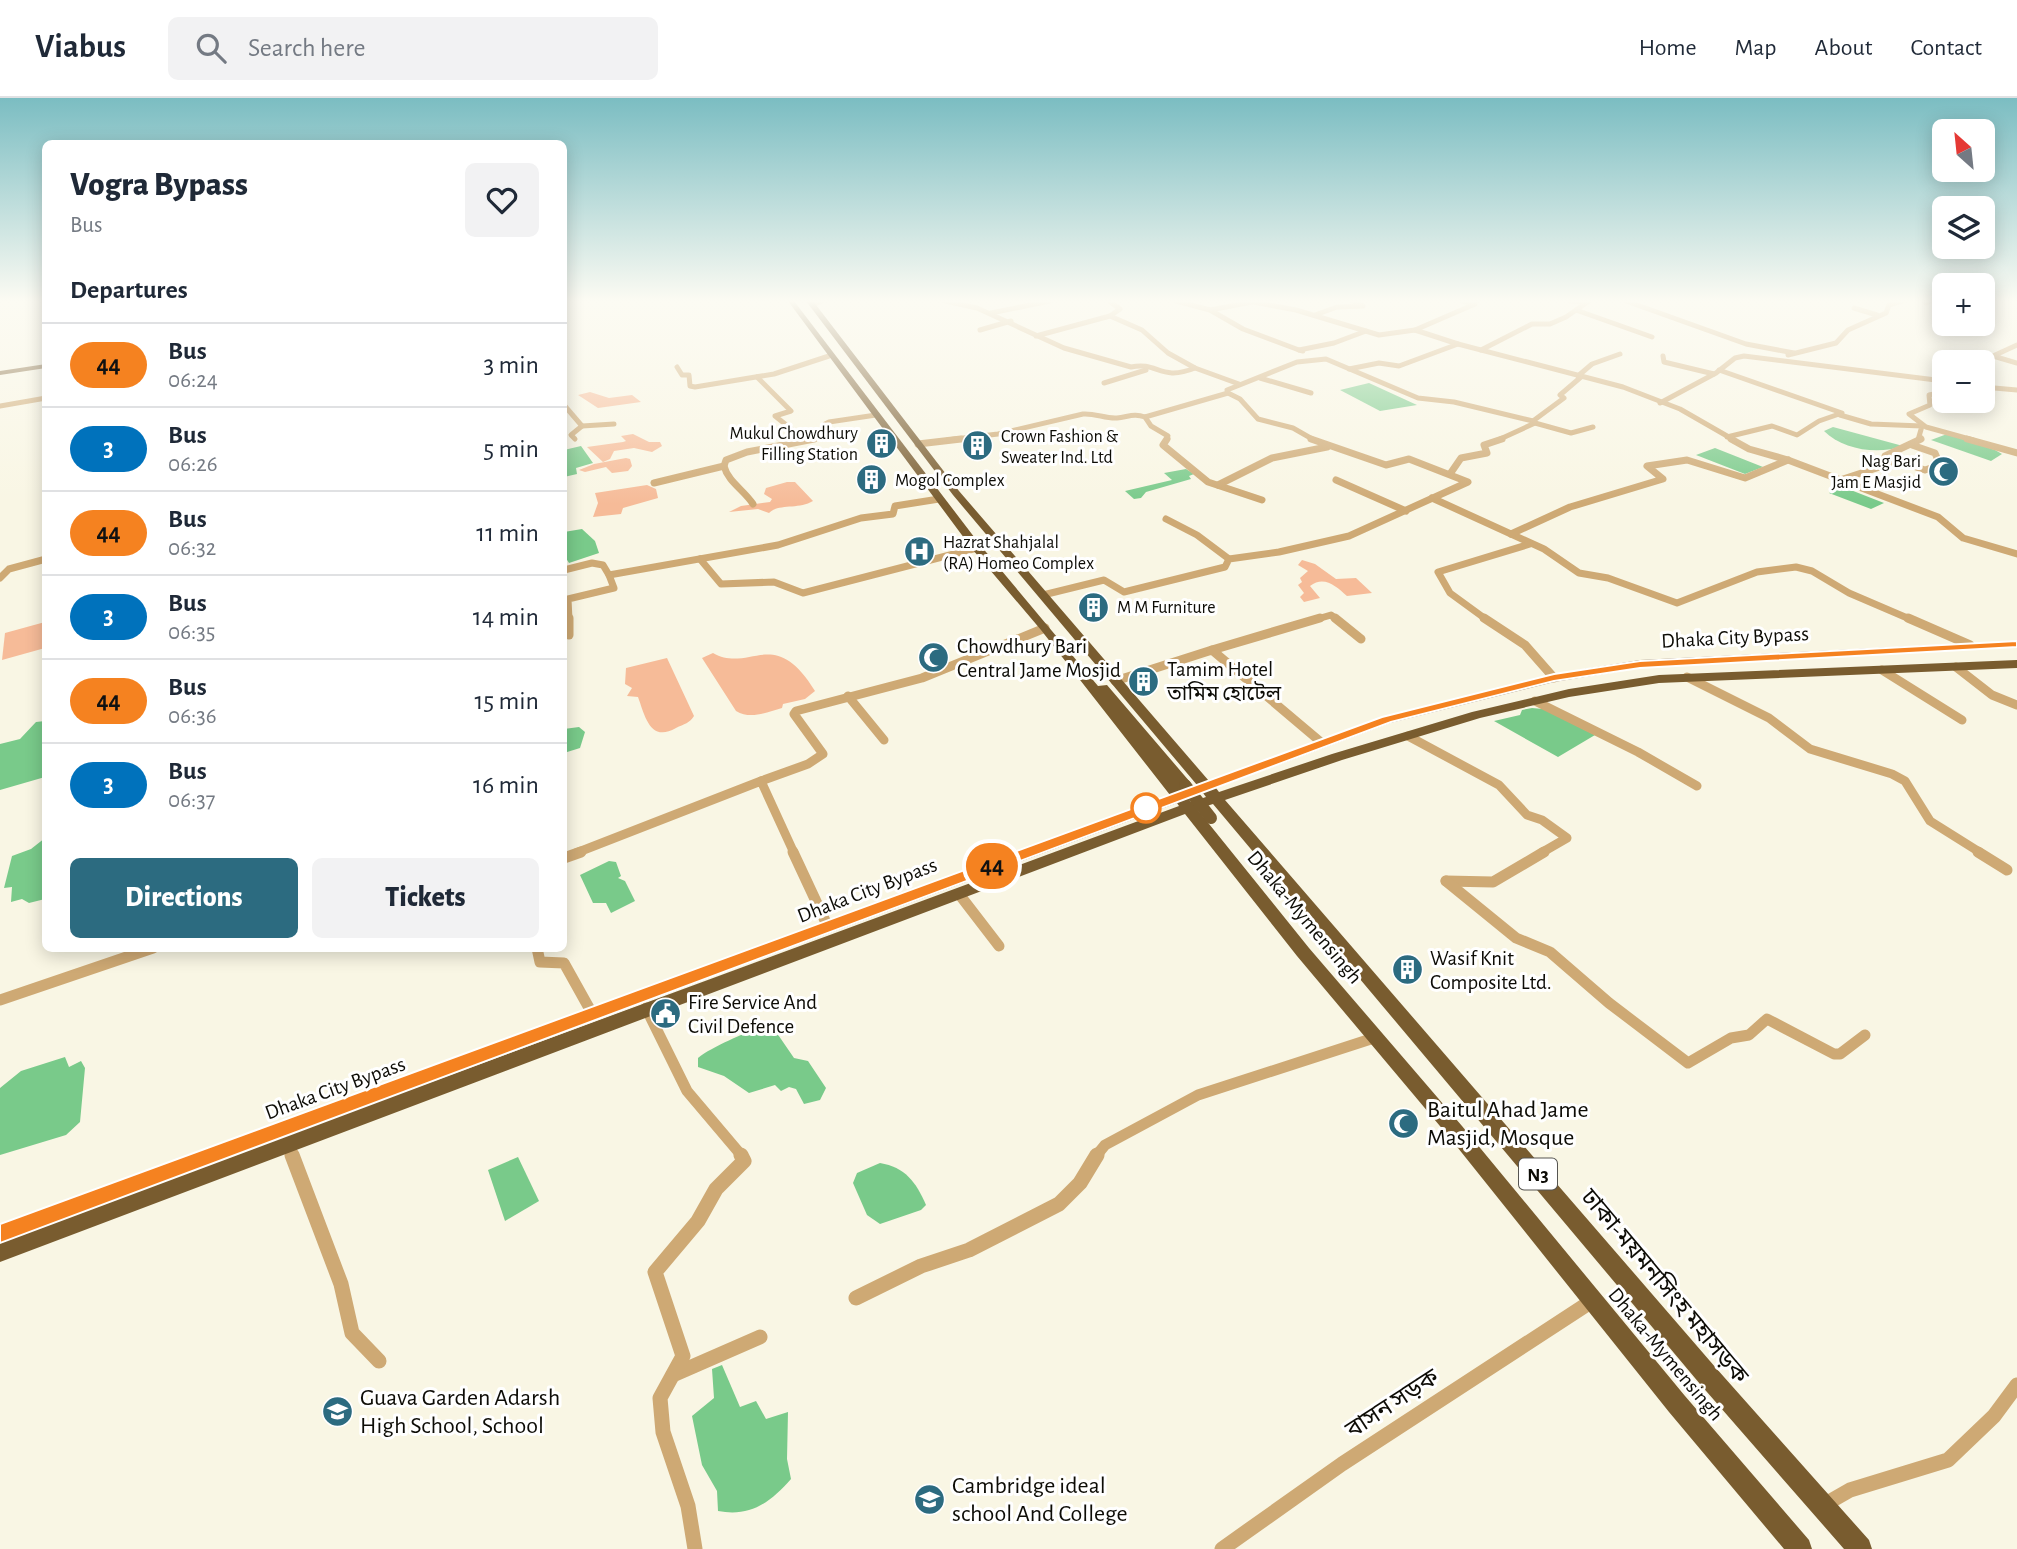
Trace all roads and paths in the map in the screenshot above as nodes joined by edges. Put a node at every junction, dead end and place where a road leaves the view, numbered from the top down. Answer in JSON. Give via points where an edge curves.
{"nodes":[{"id":1,"x":28,"y":369,"type":"edge"},
{"id":2,"x":678,"y":369,"type":"edge"},
{"id":3,"x":777,"y":369,"type":"edge"},
{"id":4,"x":842,"y":369,"type":"edge"},
{"id":5,"x":843,"y":369,"type":"edge"},
{"id":6,"x":861,"y":369,"type":"edge"},
{"id":7,"x":1150,"y":369,"type":"joint"},
{"id":8,"x":1193,"y":369,"type":"edge"},
{"id":9,"x":1197,"y":369,"type":"edge"},
{"id":10,"x":1281,"y":369,"type":"edge"},
{"id":11,"x":1349,"y":369,"type":"edge"},
{"id":12,"x":1551,"y":369,"type":"edge"},
{"id":13,"x":1587,"y":369,"type":"edge"},
{"id":14,"x":1699,"y":369,"type":"edge"},
{"id":15,"x":1720,"y":369,"type":"edge"},
{"id":16,"x":1851,"y":369,"type":"edge"},
{"id":17,"x":1716,"y":372,"type":"junction"},
{"id":18,"x":0,"y":373,"type":"edge"},
{"id":19,"x":1579,"y":376,"type":"junction"},
{"id":20,"x":757,"y":377,"type":"junction"},
{"id":21,"x":1260,"y":378,"type":"junction"},
{"id":22,"x":1932,"y":379,"type":"edge"},
{"id":23,"x":2017,"y":381,"type":"edge"},
{"id":24,"x":1104,"y":383,"type":"dead end"},
{"id":25,"x":1239,"y":384,"type":"junction"},
{"id":26,"x":1995,"y":388,"type":"edge"},
{"id":27,"x":2014,"y":390,"type":"edge"},
{"id":28,"x":1228,"y":393,"type":"junction"},
{"id":29,"x":1311,"y":393,"type":"dead end"},
{"id":30,"x":1932,"y":394,"type":"edge"},
{"id":31,"x":2017,"y":396,"type":"edge"},
{"id":32,"x":42,"y":399,"type":"edge"},
{"id":33,"x":1660,"y":402,"type":"junction"},
{"id":34,"x":0,"y":406,"type":"edge"},
{"id":35,"x":567,"y":408,"type":"edge"},
{"id":36,"x":876,"y":415,"type":"junction"},
{"id":37,"x":1840,"y":415,"type":"junction"},
{"id":38,"x":1145,"y":417,"type":"junction"},
{"id":39,"x":1534,"y":422,"type":"junction"},
{"id":40,"x":614,"y":424,"type":"dead end"},
{"id":41,"x":1922,"y":425,"type":"junction"},
{"id":42,"x":582,"y":426,"type":"junction"},
{"id":43,"x":1593,"y":427,"type":"dead end"},
{"id":44,"x":1727,"y":437,"type":"junction"},
{"id":45,"x":575,"y":439,"type":"dead end"},
{"id":46,"x":804,"y":439,"type":"junction"},
{"id":47,"x":918,"y":444,"type":"junction"},
{"id":48,"x":1912,"y":445,"type":"junction"},
{"id":49,"x":1327,"y":447,"type":"junction"},
{"id":50,"x":2017,"y":453,"type":"edge"},
{"id":51,"x":1788,"y":460,"type":"junction"},
{"id":52,"x":1898,"y":461,"type":"junction"},
{"id":53,"x":724,"y":466,"type":"junction"},
{"id":54,"x":1450,"y":474,"type":"junction"},
{"id":55,"x":1336,"y":480,"type":"dead end"},
{"id":56,"x":1840,"y":480,"type":"junction"},
{"id":57,"x":653,"y":483,"type":"dead end"},
{"id":58,"x":1218,"y":485,"type":"junction"},
{"id":59,"x":1432,"y":498,"type":"junction"},
{"id":60,"x":939,"y":499,"type":"junction"},
{"id":61,"x":1262,"y":500,"type":"dead end"},
{"id":62,"x":753,"y":504,"type":"dead end"},
{"id":63,"x":1406,"y":511,"type":"junction"},
{"id":64,"x":1166,"y":519,"type":"dead end"},
{"id":65,"x":1511,"y":534,"type":"junction"},
{"id":66,"x":1530,"y":544,"type":"junction"},
{"id":67,"x":976,"y":548,"type":"junction"},
{"id":68,"x":2017,"y":554,"type":"edge"},
{"id":69,"x":700,"y":559,"type":"junction"},
{"id":70,"x":1229,"y":559,"type":"junction"},
{"id":71,"x":42,"y":560,"type":"edge"},
{"id":72,"x":567,"y":569,"type":"edge"},
{"id":73,"x":609,"y":575,"type":"junction"},
{"id":74,"x":0,"y":578,"type":"edge"},
{"id":75,"x":1043,"y":595,"type":"junction"},
{"id":76,"x":1045,"y":628,"type":"junction"},
{"id":77,"x":569,"y":635,"type":"dead end"},
{"id":78,"x":1361,"y":639,"type":"dead end"},
{"id":79,"x":2017,"y":644,"type":"edge"},
{"id":80,"x":1970,"y":645,"type":"junction"},
{"id":81,"x":1212,"y":650,"type":"junction"},
{"id":82,"x":2017,"y":664,"type":"edge"},
{"id":83,"x":1956,"y":667,"type":"junction"},
{"id":84,"x":1882,"y":670,"type":"junction"},
{"id":85,"x":1687,"y":677,"type":"junction"},
{"id":86,"x":1554,"y":678,"type":"junction"},
{"id":87,"x":1115,"y":681,"type":"junction"},
{"id":88,"x":848,"y":696,"type":"junction"},
{"id":89,"x":1535,"y":701,"type":"junction"},
{"id":90,"x":2017,"y":705,"type":"edge"},
{"id":91,"x":1962,"y":720,"type":"dead end"},
{"id":92,"x":1408,"y":736,"type":"junction"},
{"id":93,"x":884,"y":740,"type":"dead end"},
{"id":94,"x":1322,"y":743,"type":"junction"},
{"id":95,"x":761,"y":781,"type":"junction"},
{"id":96,"x":1697,"y":786,"type":"dead end"},
{"id":97,"x":1211,"y":792,"type":"junction"},
{"id":98,"x":1183,"y":796,"type":"junction"},
{"id":99,"x":1211,"y":818,"type":"dead end"},
{"id":100,"x":567,"y":857,"type":"edge"},
{"id":101,"x":2007,"y":870,"type":"dead end"},
{"id":102,"x":959,"y":894,"type":"junction"},
{"id":103,"x":828,"y":927,"type":"junction"},
{"id":104,"x":999,"y":946,"type":"dead end"},
{"id":105,"x":141,"y":952,"type":"edge"},
{"id":106,"x":538,"y":952,"type":"edge"},
{"id":107,"x":0,"y":1000,"type":"edge"},
{"id":108,"x":646,"y":1009,"type":"junction"},
{"id":109,"x":593,"y":1014,"type":"junction"},
{"id":110,"x":1865,"y":1035,"type":"dead end"},
{"id":111,"x":1377,"y":1037,"type":"junction"},
{"id":112,"x":288,"y":1143,"type":"junction"},
{"id":113,"x":0,"y":1234,"type":"edge"},
{"id":114,"x":0,"y":1252,"type":"edge"},
{"id":115,"x":856,"y":1298,"type":"dead end"},
{"id":116,"x":1592,"y":1301,"type":"junction"},
{"id":117,"x":760,"y":1337,"type":"dead end"},
{"id":118,"x":379,"y":1361,"type":"dead end"},
{"id":119,"x":673,"y":1375,"type":"junction"},
{"id":120,"x":2017,"y":1385,"type":"edge"},
{"id":121,"x":1821,"y":1506,"type":"junction"},
{"id":122,"x":695,"y":1549,"type":"edge"},
{"id":123,"x":1222,"y":1549,"type":"edge"},
{"id":124,"x":1800,"y":1549,"type":"edge"},
{"id":125,"x":1860,"y":1549,"type":"edge"}],
"edges":[{"from":1,"to":18,"type":"highway"},
{"from":2,"to":20,"type":"street","via":[[689,375],[692,387]]},
{"from":3,"to":20,"type":"street"},
{"from":4,"to":36,"type":"highway","name":"Dhaka-Mymensingh","number":"N3"},
{"from":5,"to":98,"type":"highway"},
{"from":6,"to":47,"type":"highway","number":"N3"},
{"from":7,"to":8,"type":"street","via":[[1175,376]]},
{"from":7,"to":24,"type":"street"},
{"from":9,"to":25,"type":"street"},
{"from":10,"to":21,"type":"street"},
{"from":11,"to":39,"type":"street","via":[[1418,398]]},
{"from":12,"to":19,"type":"street"},
{"from":13,"to":19,"type":"street"},
{"from":14,"to":17,"type":"street"},
{"from":15,"to":17,"type":"street"},
{"from":16,"to":22,"type":"street"},
{"from":17,"to":33,"type":"street"},
{"from":17,"to":37,"type":"street"},
{"from":19,"to":33,"type":"street"},
{"from":19,"to":39,"type":"street","via":[[1560,395],[1564,398]]},
{"from":20,"to":46,"type":"street","via":[[792,411],[775,416]]},
{"from":21,"to":25,"type":"street"},
{"from":21,"to":29,"type":"street"},
{"from":23,"to":27,"type":"street"},
{"from":25,"to":28,"type":"street"},
{"from":26,"to":27,"type":"street"},
{"from":27,"to":31,"type":"street"},
{"from":28,"to":38,"type":"street"},
{"from":28,"to":49,"type":"street","via":[[1240,398],[1258,419],[1293,428]]},
{"from":30,"to":41,"type":"street","via":[[1928,395],[1930,405],[1910,413]]},
{"from":32,"to":34,"type":"street"},
{"from":33,"to":44,"type":"street"},
{"from":35,"to":42,"type":"street"},
{"from":36,"to":46,"type":"street","via":[[829,422],[825,424],[832,435]]},
{"from":36,"to":60,"type":"highway","name":"Dhaka-Mymensingh","number":"N3"},
{"from":37,"to":41,"type":"street","via":[[1871,424]]},
{"from":37,"to":44,"type":"street","via":[[1797,435],[1772,426]]},
{"from":38,"to":47,"type":"street","via":[[1083,414],[998,434]]},
{"from":38,"to":58,"type":"street","via":[[1168,436],[1165,447],[1199,476]]},
{"from":39,"to":43,"type":"street","via":[[1571,433]]},
{"from":39,"to":54,"type":"street","via":[[1499,442],[1484,445],[1487,453],[1461,458]]},
{"from":40,"to":42,"type":"street"},
{"from":41,"to":48,"type":"street","via":[[1922,439]]},
{"from":41,"to":50,"type":"street"},
{"from":42,"to":45,"type":"street","via":[[571,434]]},
{"from":44,"to":51,"type":"street"},
{"from":46,"to":53,"type":"street","via":[[747,452],[726,460]]},
{"from":47,"to":75,"type":"highway","number":"N3"},
{"from":48,"to":52,"type":"street","via":[[1885,456]]},
{"from":48,"to":52,"type":"street","via":[[1935,453],[1940,465],[1925,470]]},
{"from":49,"to":54,"type":"street","via":[[1386,465],[1409,459]]},
{"from":49,"to":58,"type":"street","via":[[1272,458]]},
{"from":51,"to":56,"type":"street"},
{"from":51,"to":65,"type":"street","via":[[1745,478],[1687,460],[1647,466],[1663,479],[1570,507]]},
{"from":52,"to":56,"type":"street"},
{"from":53,"to":57,"type":"street"},
{"from":53,"to":62,"type":"street","via":[[727,477]]},
{"from":54,"to":59,"type":"street","via":[[1468,483]]},
{"from":55,"to":63,"type":"street"},
{"from":56,"to":68,"type":"street","via":[[1938,517],[1963,537]]},
{"from":58,"to":61,"type":"street"},
{"from":59,"to":63,"type":"street"},
{"from":59,"to":65,"type":"street"},
{"from":60,"to":67,"type":"highway","name":"Dhaka-Mymensingh","number":"N3"},
{"from":60,"to":69,"type":"street","via":[[895,506],[893,514],[861,518],[778,545]]},
{"from":63,"to":70,"type":"street","via":[[1349,536]]},
{"from":64,"to":70,"type":"street"},
{"from":65,"to":66,"type":"street"},
{"from":66,"to":80,"type":"street","via":[[1579,573],[1608,578],[1677,603],[1757,572],[1811,570],[1849,593]]},
{"from":66,"to":86,"type":"street","via":[[1475,557],[1437,572],[1437,576],[1448,591],[1527,646]]},
{"from":67,"to":69,"type":"street","via":[[803,593],[774,582],[721,584]]},
{"from":67,"to":76,"type":"highway","name":"Dhaka-Mymensingh","number":"N3"},
{"from":69,"to":73,"type":"street"},
{"from":70,"to":75,"type":"street","via":[[1225,567],[1124,592],[1104,580]]},
{"from":71,"to":74,"type":"street","via":[[9,569]]},
{"from":72,"to":73,"type":"street","via":[[604,565]]},
{"from":73,"to":77,"type":"street","via":[[614,588],[568,599]]},
{"from":75,"to":87,"type":"highway","number":"N3"},
{"from":76,"to":88,"type":"street","via":[[922,678]]},
{"from":76,"to":98,"type":"highway","name":"Dhaka-Mymensingh","number":"N3"},
{"from":78,"to":81,"type":"street","via":[[1331,615]]},
{"from":79,"to":80,"type":"highway","name":"Dhaka City Bypass"},
{"from":80,"to":86,"type":"highway","name":"Dhaka City Bypass","via":[[1700,659]]},
{"from":81,"to":87,"type":"street"},
{"from":81,"to":94,"type":"street"},
{"from":82,"to":83,"type":"highway","name":"Dhaka City Bypass"},
{"from":83,"to":84,"type":"highway","name":"Dhaka City Bypass"},
{"from":83,"to":90,"type":"street","via":[[1992,695]]},
{"from":84,"to":85,"type":"highway","name":"Dhaka City Bypass"},
{"from":84,"to":91,"type":"street"},
{"from":85,"to":89,"type":"highway","name":"Dhaka City Bypass"},
{"from":85,"to":101,"type":"street","via":[[1769,718],[1810,749],[1905,781],[1930,821]]},
{"from":86,"to":94,"type":"highway","name":"Dhaka City Bypass","via":[[1398,716]]},
{"from":87,"to":97,"type":"highway","number":"N3"},
{"from":88,"to":93,"type":"street"},
{"from":88,"to":95,"type":"street","via":[[796,710],[794,714],[823,754]]},
{"from":89,"to":92,"type":"highway","name":"Dhaka City Bypass"},
{"from":89,"to":96,"type":"street"},
{"from":92,"to":97,"type":"highway","name":"Dhaka City Bypass"},
{"from":92,"to":110,"type":"street","via":[[1499,785],[1527,815],[1567,838],[1493,882],[1446,881],[1516,938],[1550,952],[1688,1063],[1731,1038],[1749,1035],[1767,1019],[1834,1054]]},
{"from":94,"to":97,"type":"highway","name":"Dhaka City Bypass"},
{"from":95,"to":100,"type":"street"},
{"from":95,"to":103,"type":"street"},
{"from":97,"to":98,"type":"highway"},
{"from":97,"to":121,"type":"highway","name":"ঢাকা-ময়মনসিংহ মহাসড়ক","number":"N3"},
{"from":98,"to":99,"type":"highway","bridge":true},
{"from":98,"to":102,"type":"highway"},
{"from":98,"to":103,"type":"highway","name":"Dhaka City Bypass"},
{"from":98,"to":111,"type":"highway","name":"Dhaka-Mymensingh","number":"N3","via":[[1303,952]]},
{"from":102,"to":104,"type":"street"},
{"from":102,"to":108,"type":"highway"},
{"from":103,"to":109,"type":"highway","name":"Dhaka City Bypass"},
{"from":105,"to":107,"type":"street"},
{"from":106,"to":109,"type":"street","via":[[541,962],[564,963]]},
{"from":108,"to":112,"type":"highway"},
{"from":108,"to":119,"type":"street","via":[[678,1075],[705,1116],[738,1146],[744,1161],[716,1188],[698,1221],[655,1272],[682,1356]]},
{"from":109,"to":113,"type":"highway","name":"Dhaka City Bypass"},
{"from":111,"to":115,"type":"street","via":[[1198,1095],[1105,1145],[1080,1183],[1059,1204],[970,1250],[921,1266]]},
{"from":111,"to":116,"type":"highway","name":"Dhaka-Mymensingh","number":"N3"},
{"from":112,"to":114,"type":"highway"},
{"from":112,"to":118,"type":"street","via":[[337,1270],[352,1333]]},
{"from":116,"to":123,"type":"street","name":"বাসন সড়ক","via":[[1342,1464]]},
{"from":116,"to":124,"type":"highway","name":"Dhaka-Mymensingh","number":"N3"},
{"from":117,"to":119,"type":"street"},
{"from":119,"to":122,"type":"street","via":[[660,1398],[663,1432],[688,1506]]},
{"from":120,"to":121,"type":"street","via":[[1994,1416],[1948,1460],[1850,1490]]},
{"from":121,"to":125,"type":"highway","name":"ঢাকা-ময়মনসিংহ মহাসড়ক","number":"N3"}]}
